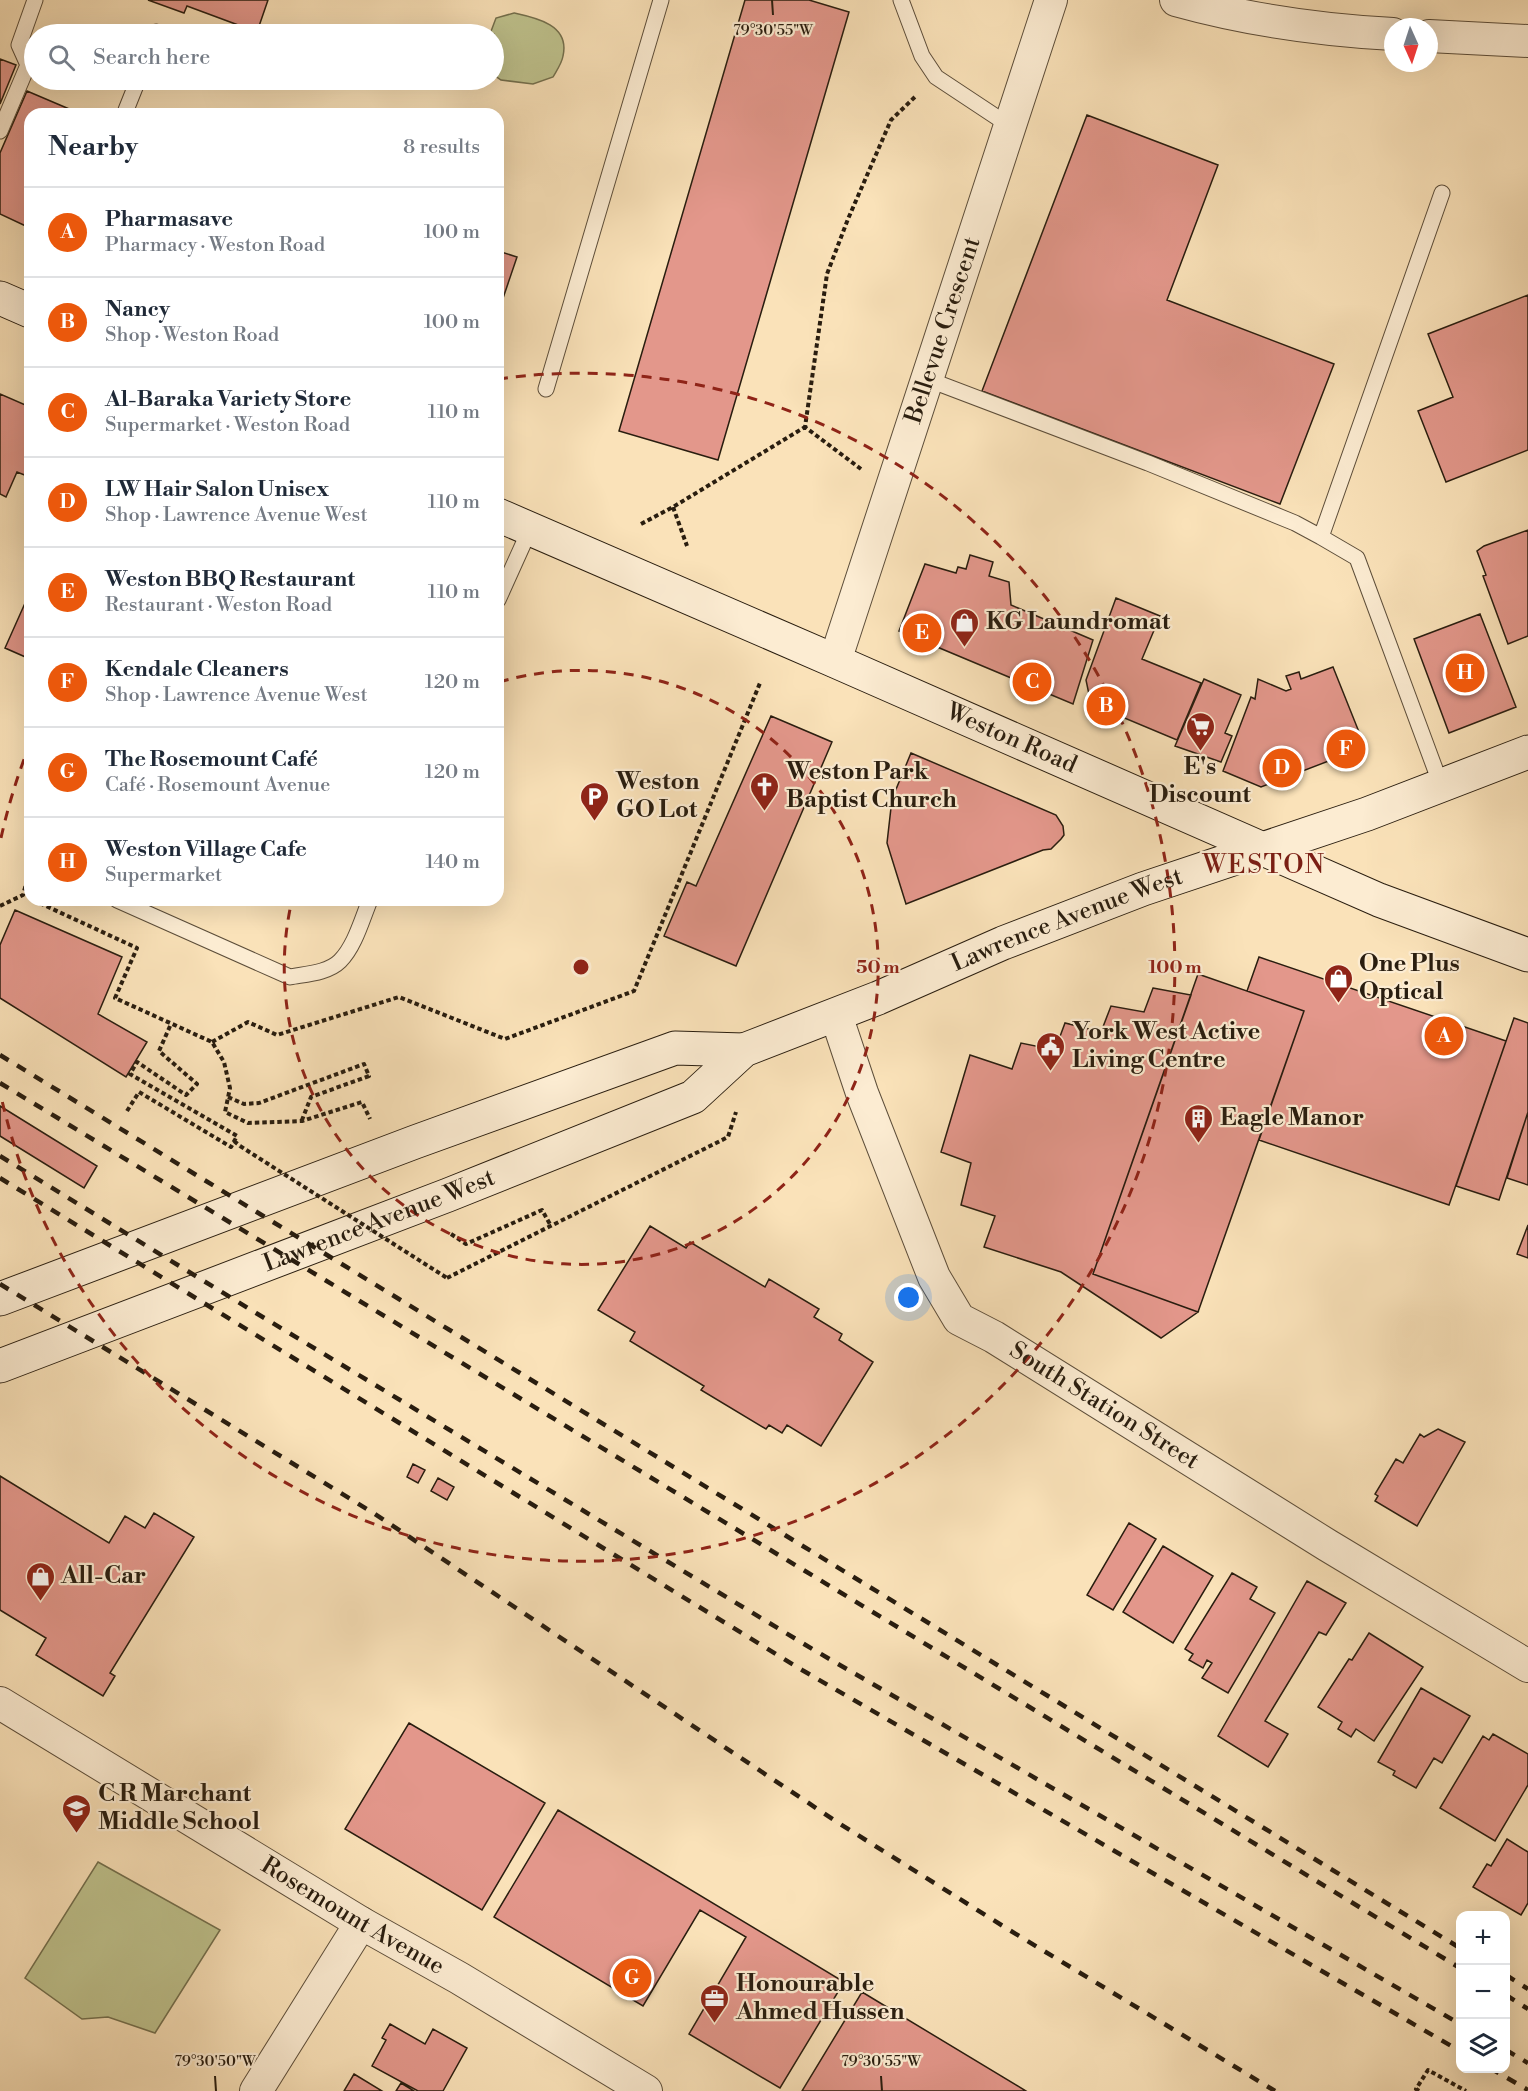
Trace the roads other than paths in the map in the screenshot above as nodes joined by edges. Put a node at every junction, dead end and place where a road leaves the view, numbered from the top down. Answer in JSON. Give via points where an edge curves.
{"nodes":[{"id":1,"x":35,"y":0,"type":"edge"},
{"id":2,"x":661,"y":0,"type":"edge"},
{"id":3,"x":901,"y":0,"type":"edge"},
{"id":4,"x":1051,"y":0,"type":"edge"},
{"id":5,"x":1176,"y":0,"type":"edge"},
{"id":6,"x":26,"y":24,"type":"edge"},
{"id":7,"x":24,"y":31,"type":"edge"},
{"id":8,"x":1384,"y":34,"type":"edge"},
{"id":9,"x":1438,"y":36,"type":"edge"},
{"id":10,"x":1528,"y":41,"type":"edge"},
{"id":11,"x":24,"y":56,"type":"edge"},
{"id":12,"x":24,"y":74,"type":"edge"},
{"id":13,"x":135,"y":90,"type":"edge"},
{"id":14,"x":130,"y":108,"type":"edge"},
{"id":15,"x":1010,"y":126,"type":"junction"},
{"id":16,"x":0,"y":130,"type":"edge"},
{"id":17,"x":1442,"y":193,"type":"dead end"},
{"id":18,"x":0,"y":298,"type":"edge"},
{"id":19,"x":24,"y":308,"type":"edge"},
{"id":20,"x":927,"y":379,"type":"junction"},
{"id":21,"x":546,"y":388,"type":"dead end"},
{"id":22,"x":504,"y":518,"type":"edge"},
{"id":23,"x":530,"y":529,"type":"junction"},
{"id":24,"x":1321,"y":537,"type":"junction"},
{"id":25,"x":504,"y":587,"type":"edge"},
{"id":26,"x":835,"y":661,"type":"junction"},
{"id":27,"x":1528,"y":752,"type":"edge"},
{"id":28,"x":1441,"y":785,"type":"junction"},
{"id":29,"x":1263,"y":849,"type":"junction"},
{"id":30,"x":130,"y":906,"type":"edge"},
{"id":31,"x":367,"y":906,"type":"edge"},
{"id":32,"x":1528,"y":955,"type":"edge"},
{"id":33,"x":836,"y":1015,"type":"junction"},
{"id":34,"x":744,"y":1050,"type":"junction"},
{"id":35,"x":0,"y":1299,"type":"edge"},
{"id":36,"x":0,"y":1366,"type":"edge"},
{"id":37,"x":1528,"y":1666,"type":"edge"},
{"id":38,"x":0,"y":1703,"type":"edge"},
{"id":39,"x":362,"y":1923,"type":"junction"},
{"id":40,"x":256,"y":2091,"type":"edge"},
{"id":41,"x":646,"y":2091,"type":"edge"}],
"edges":[{"from":1,"to":6,"type":"lane"},
{"from":2,"to":21,"type":"lane"},
{"from":3,"to":15,"type":"lane","via":[[922,56],[936,77]]},
{"from":4,"to":15,"type":"street","name":"Bellevue Crescent"},
{"from":5,"to":8,"type":"street","via":[[1268,22]]},
{"from":7,"to":11,"type":"lane","via":[[19,45]]},
{"from":9,"to":10,"type":"street"},
{"from":12,"to":16,"type":"lane"},
{"from":13,"to":14,"type":"lane"},
{"from":15,"to":20,"type":"street","name":"Bellevue Crescent"},
{"from":17,"to":24,"type":"lane"},
{"from":18,"to":19,"type":"main road"},
{"from":20,"to":24,"type":"lane","via":[[1148,463]]},
{"from":20,"to":26,"type":"street","name":"Bellevue Crescent"},
{"from":22,"to":23,"type":"main road","name":"Weston Road"},
{"from":23,"to":25,"type":"lane"},
{"from":23,"to":26,"type":"main road","name":"Weston Road"},
{"from":24,"to":28,"type":"lane","via":[[1357,558]]},
{"from":26,"to":29,"type":"main road","name":"Weston Road"},
{"from":27,"to":28,"type":"main road","name":"Lawrence Avenue West"},
{"from":28,"to":29,"type":"main road","name":"Lawrence Avenue West"},
{"from":29,"to":32,"type":"main road","name":"Weston Road","via":[[1389,904]]},
{"from":29,"to":33,"type":"main road","name":"Lawrence Avenue West","via":[[1143,889],[1013,939]]},
{"from":30,"to":31,"type":"lane","via":[[290,977],[320,972],[340,961]]},
{"from":33,"to":34,"type":"main road","name":"Lawrence Avenue West"},
{"from":33,"to":37,"type":"street","name":"South Station Street","via":[[934,1277],[959,1319]]},
{"from":34,"to":35,"type":"main road","name":"Lawrence Avenue West","via":[[675,1048]]},
{"from":34,"to":36,"type":"main road","name":"Lawrence Avenue West","via":[[693,1097]]},
{"from":38,"to":39,"type":"street","name":"Rosemount Avenue"},
{"from":39,"to":40,"type":"street"},
{"from":39,"to":41,"type":"street","name":"Rosemount Avenue"}]}
